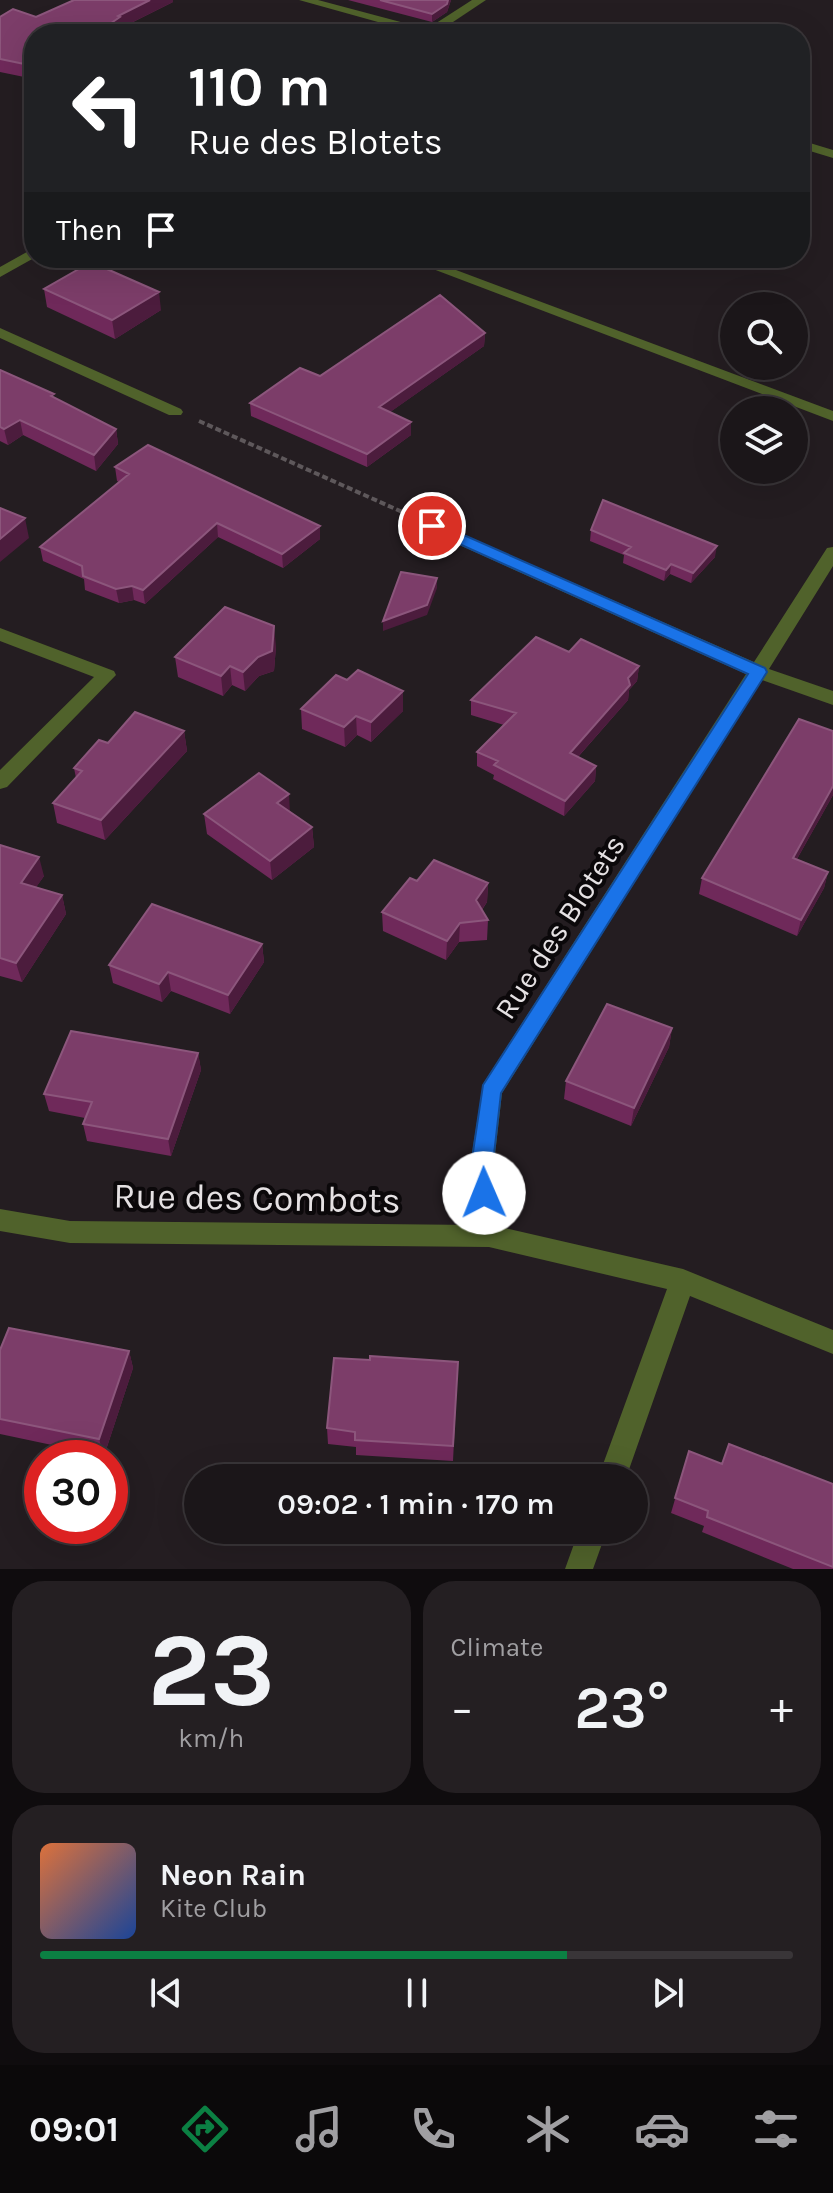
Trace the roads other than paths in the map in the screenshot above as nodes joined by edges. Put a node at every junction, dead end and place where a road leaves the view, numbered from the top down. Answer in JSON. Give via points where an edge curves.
{"nodes":[{"id":1,"x":305,"y":0,"type":"edge"},
{"id":2,"x":480,"y":0,"type":"edge"},
{"id":3,"x":393,"y":24,"type":"edge"},
{"id":4,"x":445,"y":24,"type":"edge"},
{"id":5,"x":810,"y":147,"type":"edge"},
{"id":6,"x":833,"y":154,"type":"edge"},
{"id":7,"x":24,"y":258,"type":"edge"},
{"id":8,"x":438,"y":268,"type":"edge"},
{"id":9,"x":0,"y":273,"type":"edge"},
{"id":10,"x":0,"y":332,"type":"edge"},
{"id":11,"x":175,"y":412,"type":"road end"},
{"id":12,"x":833,"y":416,"type":"edge"},
{"id":13,"x":432,"y":526,"type":"road end"},
{"id":14,"x":833,"y":552,"type":"edge"},
{"id":15,"x":0,"y":634,"type":"edge"},
{"id":16,"x":759,"y":672,"type":"junction"},
{"id":17,"x":833,"y":698,"type":"edge"},
{"id":18,"x":0,"y":782,"type":"edge"},
{"id":19,"x":0,"y":1220,"type":"edge"},
{"id":20,"x":489,"y":1236,"type":"junction"},
{"id":21,"x":683,"y":1281,"type":"junction"},
{"id":22,"x":833,"y":1342,"type":"edge"},
{"id":23,"x":617,"y":1464,"type":"edge"},
{"id":24,"x":588,"y":1544,"type":"edge"},
{"id":25,"x":579,"y":1569,"type":"edge"}],
"edges":[{"from":1,"to":3,"type":"street"},
{"from":2,"to":4,"type":"street"},
{"from":5,"to":6,"type":"street"},
{"from":7,"to":9,"type":"street"},
{"from":8,"to":12,"type":"street"},
{"from":10,"to":11,"type":"street"},
{"from":13,"to":16,"type":"street"},
{"from":14,"to":16,"type":"street","name":"Rue des Blotets"},
{"from":15,"to":18,"type":"street","via":[[107,675]]},
{"from":16,"to":17,"type":"street"},
{"from":16,"to":20,"type":"street","name":"Rue des Blotets","via":[[491,1091],[481,1172]]},
{"from":19,"to":20,"type":"street","name":"Rue des Combots","via":[[70,1232]]},
{"from":20,"to":21,"type":"street","name":"Rue des Combots"},
{"from":21,"to":22,"type":"street","name":"Rue des Combots"},
{"from":21,"to":23,"type":"street"},
{"from":24,"to":25,"type":"street"}]}
